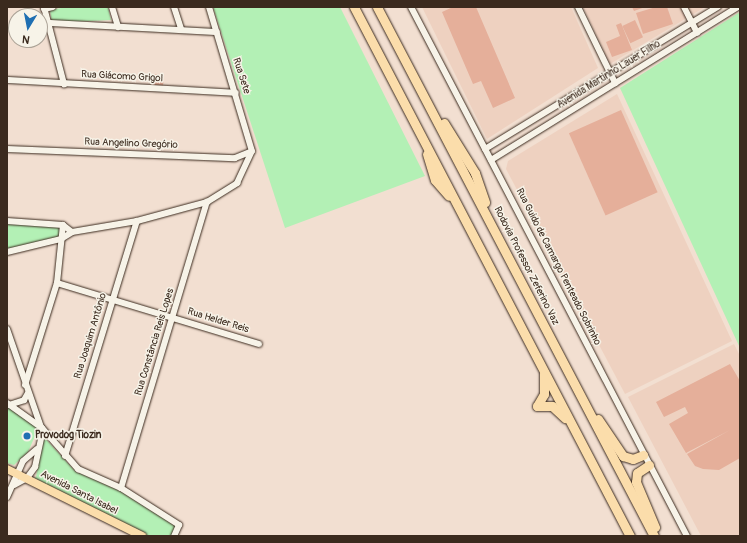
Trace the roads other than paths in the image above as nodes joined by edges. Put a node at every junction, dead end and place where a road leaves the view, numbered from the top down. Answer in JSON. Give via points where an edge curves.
{"nodes":[{"id":1,"x":112,"y":7,"type":"edge"},
{"id":2,"x":174,"y":7,"type":"edge"},
{"id":3,"x":209,"y":7,"type":"edge"},
{"id":4,"x":354,"y":7,"type":"edge"},
{"id":5,"x":377,"y":7,"type":"edge"},
{"id":6,"x":411,"y":7,"type":"edge"},
{"id":7,"x":578,"y":7,"type":"edge"},
{"id":8,"x":684,"y":7,"type":"edge"},
{"id":9,"x":718,"y":7,"type":"edge"},
{"id":10,"x":738,"y":7,"type":"edge"},
{"id":11,"x":48,"y":20,"type":"edge"},
{"id":12,"x":49,"y":23,"type":"junction"},
{"id":13,"x":691,"y":23,"type":"junction"},
{"id":14,"x":118,"y":27,"type":"junction"},
{"id":15,"x":181,"y":29,"type":"junction"},
{"id":16,"x":217,"y":32,"type":"junction"},
{"id":17,"x":697,"y":33,"type":"junction"},
{"id":18,"x":608,"y":72,"type":"junction"},
{"id":19,"x":7,"y":80,"type":"edge"},
{"id":20,"x":615,"y":83,"type":"junction"},
{"id":21,"x":64,"y":84,"type":"junction"},
{"id":22,"x":236,"y":93,"type":"junction"},
{"id":23,"x":7,"y":149,"type":"edge"},
{"id":24,"x":485,"y":149,"type":"junction"},
{"id":25,"x":252,"y":151,"type":"junction"},
{"id":26,"x":491,"y":160,"type":"junction"},
{"id":27,"x":207,"y":202,"type":"junction"},
{"id":28,"x":7,"y":220,"type":"edge"},
{"id":29,"x":137,"y":221,"type":"junction"},
{"id":30,"x":63,"y":225,"type":"junction"},
{"id":31,"x":72,"y":232,"type":"junction"},
{"id":32,"x":61,"y":239,"type":"junction"},
{"id":33,"x":7,"y":252,"type":"edge"},
{"id":34,"x":57,"y":283,"type":"junction"},
{"id":35,"x":113,"y":300,"type":"junction"},
{"id":36,"x":174,"y":317,"type":"junction"},
{"id":37,"x":7,"y":329,"type":"edge"},
{"id":38,"x":259,"y":344,"type":"dead end"},
{"id":39,"x":543,"y":368,"type":"junction"},
{"id":40,"x":25,"y":385,"type":"junction"},
{"id":41,"x":577,"y":388,"type":"junction"},
{"id":42,"x":28,"y":392,"type":"junction"},
{"id":43,"x":8,"y":404,"type":"edge"},
{"id":44,"x":573,"y":427,"type":"junction"},
{"id":45,"x":42,"y":429,"type":"junction"},
{"id":46,"x":37,"y":449,"type":"junction"},
{"id":47,"x":643,"y":454,"type":"junction"},
{"id":48,"x":64,"y":456,"type":"junction"},
{"id":49,"x":649,"y":465,"type":"junction"},
{"id":50,"x":7,"y":469,"type":"edge"},
{"id":51,"x":18,"y":473,"type":"junction"},
{"id":52,"x":27,"y":478,"type":"junction"},
{"id":53,"x":14,"y":485,"type":"junction"},
{"id":54,"x":121,"y":488,"type":"junction"},
{"id":55,"x":7,"y":497,"type":"edge"},
{"id":56,"x":142,"y":536,"type":"edge"},
{"id":57,"x":174,"y":536,"type":"edge"},
{"id":58,"x":630,"y":536,"type":"edge"},
{"id":59,"x":654,"y":536,"type":"edge"},
{"id":60,"x":659,"y":536,"type":"edge"},
{"id":61,"x":687,"y":536,"type":"edge"}],
"edges":[{"from":1,"to":14,"type":"street"},
{"from":2,"to":15,"type":"street"},
{"from":3,"to":16,"type":"street","name":"Rua Sete"},
{"from":4,"to":39,"type":"highway"},
{"from":5,"to":41,"type":"highway","name":"Rodovia Professor Zeferino Vaz"},
{"from":6,"to":24,"type":"street","name":"Rua Guido de Camargo Penteado Sobrinho"},
{"from":7,"to":18,"type":"street"},
{"from":8,"to":13,"type":"street"},
{"from":9,"to":13,"type":"street","name":"Avenida Martinho Lauer Filho"},
{"from":10,"to":17,"type":"street","name":"Avenida Martinho Lauer Filho"},
{"from":11,"to":12,"type":"street"},
{"from":12,"to":14,"type":"street"},
{"from":12,"to":21,"type":"street"},
{"from":13,"to":17,"type":"street"},
{"from":13,"to":18,"type":"street","name":"Avenida Martinho Lauer Filho"},
{"from":14,"to":15,"type":"street"},
{"from":15,"to":16,"type":"street"},
{"from":16,"to":22,"type":"street","name":"Rua Sete"},
{"from":17,"to":20,"type":"street","name":"Avenida Martinho Lauer Filho"},
{"from":18,"to":20,"type":"street"},
{"from":18,"to":24,"type":"street","name":"Avenida Martinho Lauer Filho"},
{"from":19,"to":21,"type":"street","name":"Rua Giácomo Grigol"},
{"from":20,"to":26,"type":"street","name":"Avenida Martinho Lauer Filho"},
{"from":21,"to":22,"type":"street","name":"Rua Giácomo Grigol"},
{"from":22,"to":25,"type":"street","name":"Rua Sete"},
{"from":23,"to":25,"type":"street","name":"Rua Angelino Gregório","via":[[235,158]]},
{"from":24,"to":26,"type":"street","name":"Rua Guido de Camargo Penteado Sobrinho"},
{"from":25,"to":27,"type":"street","via":[[237,183]]},
{"from":26,"to":47,"type":"street","name":"Rua Guido de Camargo Penteado Sobrinho"},
{"from":27,"to":29,"type":"street"},
{"from":27,"to":36,"type":"street","name":"Rua Constância Reis Lopes"},
{"from":28,"to":30,"type":"street"},
{"from":29,"to":31,"type":"street"},
{"from":29,"to":35,"type":"street","name":"Rua Joaquim Antônio"},
{"from":30,"to":31,"type":"street"},
{"from":30,"to":32,"type":"street"},
{"from":31,"to":32,"type":"street"},
{"from":32,"to":33,"type":"street"},
{"from":32,"to":34,"type":"street"},
{"from":34,"to":35,"type":"street","name":"Rua Helder Reis"},
{"from":34,"to":40,"type":"street"},
{"from":35,"to":36,"type":"street","name":"Rua Helder Reis"},
{"from":35,"to":48,"type":"street","name":"Rua Joaquim Antônio"},
{"from":36,"to":38,"type":"street","name":"Rua Helder Reis"},
{"from":36,"to":54,"type":"street","name":"Rua Constância Reis Lopes"},
{"from":37,"to":40,"type":"street"},
{"from":39,"to":44,"type":"highway"},
{"from":39,"to":44,"type":"highway","via":[[544,394],[537,406],[552,406]]},
{"from":40,"to":42,"type":"street"},
{"from":41,"to":47,"type":"highway","via":[[623,456],[634,459]]},
{"from":41,"to":59,"type":"highway","name":"Rodovia Professor Zeferino Vaz"},
{"from":42,"to":43,"type":"street","via":[[24,400]]},
{"from":42,"to":45,"type":"street"},
{"from":43,"to":45,"type":"street"},
{"from":44,"to":58,"type":"highway"},
{"from":45,"to":46,"type":"street"},
{"from":45,"to":48,"type":"street"},
{"from":46,"to":51,"type":"street","via":[[24,461]]},
{"from":46,"to":52,"type":"street","via":[[35,467]]},
{"from":47,"to":49,"type":"street","name":"Rua Guido de Camargo Penteado Sobrinho"},
{"from":48,"to":54,"type":"street","via":[[78,469]]},
{"from":49,"to":60,"type":"highway","via":[[637,473],[636,482]]},
{"from":49,"to":61,"type":"street","name":"Rua Guido de Camargo Penteado Sobrinho"},
{"from":50,"to":51,"type":"main road","name":"Avenida Santa Isabel"},
{"from":51,"to":52,"type":"main road","name":"Avenida Santa Isabel"},
{"from":51,"to":53,"type":"street"},
{"from":52,"to":53,"type":"street"},
{"from":52,"to":56,"type":"main road","name":"Avenida Santa Isabel"},
{"from":53,"to":55,"type":"street"},
{"from":54,"to":57,"type":"street","via":[[179,524]]}]}
